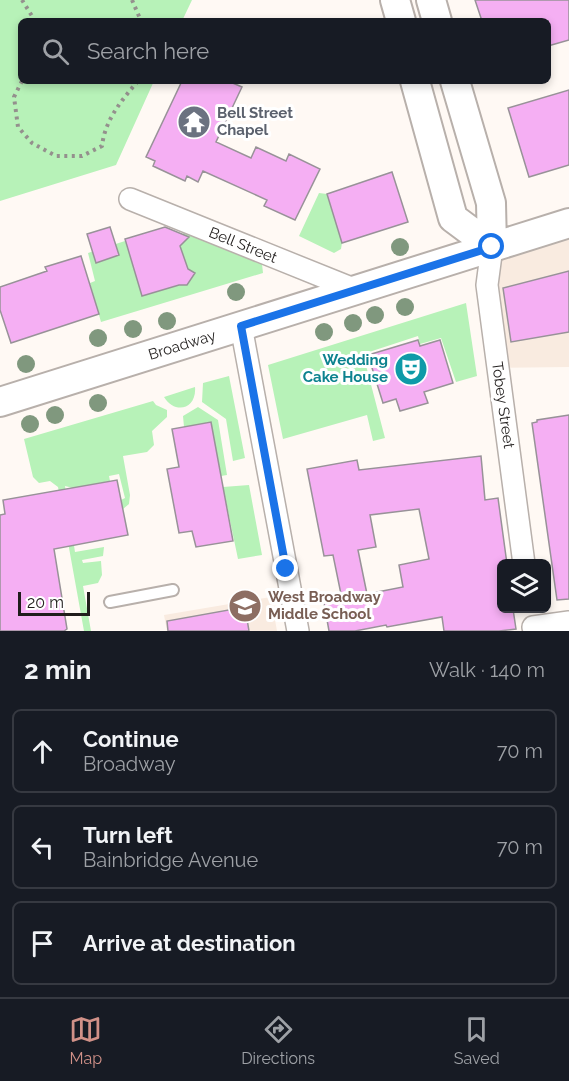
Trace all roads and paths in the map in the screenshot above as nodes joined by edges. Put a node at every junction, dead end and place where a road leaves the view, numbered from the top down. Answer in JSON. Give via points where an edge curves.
{"nodes":[{"id":1,"x":22,"y":0,"type":"edge"},
{"id":2,"x":132,"y":0,"type":"edge"},
{"id":3,"x":395,"y":0,"type":"edge"},
{"id":4,"x":431,"y":0,"type":"edge"},
{"id":5,"x":32,"y":18,"type":"edge"},
{"id":6,"x":140,"y":18,"type":"edge"},
{"id":7,"x":400,"y":18,"type":"edge"},
{"id":8,"x":436,"y":18,"type":"edge"},
{"id":9,"x":20,"y":84,"type":"edge"},
{"id":10,"x":136,"y":84,"type":"edge"},
{"id":11,"x":416,"y":84,"type":"edge"},
{"id":12,"x":456,"y":84,"type":"edge"},
{"id":13,"x":130,"y":200,"type":"dead end"},
{"id":14,"x":569,"y":223,"type":"edge"},
{"id":15,"x":492,"y":247,"type":"junction"},
{"id":16,"x":356,"y":290,"type":"junction"},
{"id":17,"x":241,"y":326,"type":"junction"},
{"id":18,"x":0,"y":402,"type":"edge"},
{"id":19,"x":523,"y":559,"type":"edge"},
{"id":20,"x":172,"y":590,"type":"dead end"},
{"id":21,"x":110,"y":602,"type":"dead end"},
{"id":22,"x":532,"y":622,"type":"edge"},
{"id":23,"x":569,"y":622,"type":"edge"},
{"id":24,"x":298,"y":631,"type":"edge"}],
"edges":[{"from":1,"to":5,"type":"path"},
{"from":2,"to":6,"type":"path"},
{"from":3,"to":7,"type":"main road"},
{"from":4,"to":8,"type":"main road"},
{"from":9,"to":10,"type":"path","via":[[14,97],[18,127],[32,143],[56,156],[82,156],[102,146],[104,129]]},
{"from":11,"to":15,"type":"main road","via":[[453,218]]},
{"from":12,"to":15,"type":"main road","name":"Tobey Street","via":[[491,203]]},
{"from":13,"to":16,"type":"street","name":"Bell Street"},
{"from":14,"to":15,"type":"main road","name":"Broadway"},
{"from":15,"to":16,"type":"main road","name":"Broadway"},
{"from":15,"to":19,"type":"street","name":"Tobey Street","via":[[487,285]]},
{"from":16,"to":17,"type":"main road","name":"Broadway"},
{"from":17,"to":18,"type":"main road","name":"Broadway"},
{"from":17,"to":24,"type":"street"},
{"from":20,"to":21,"type":"lane"},
{"from":22,"to":23,"type":"street"}]}
